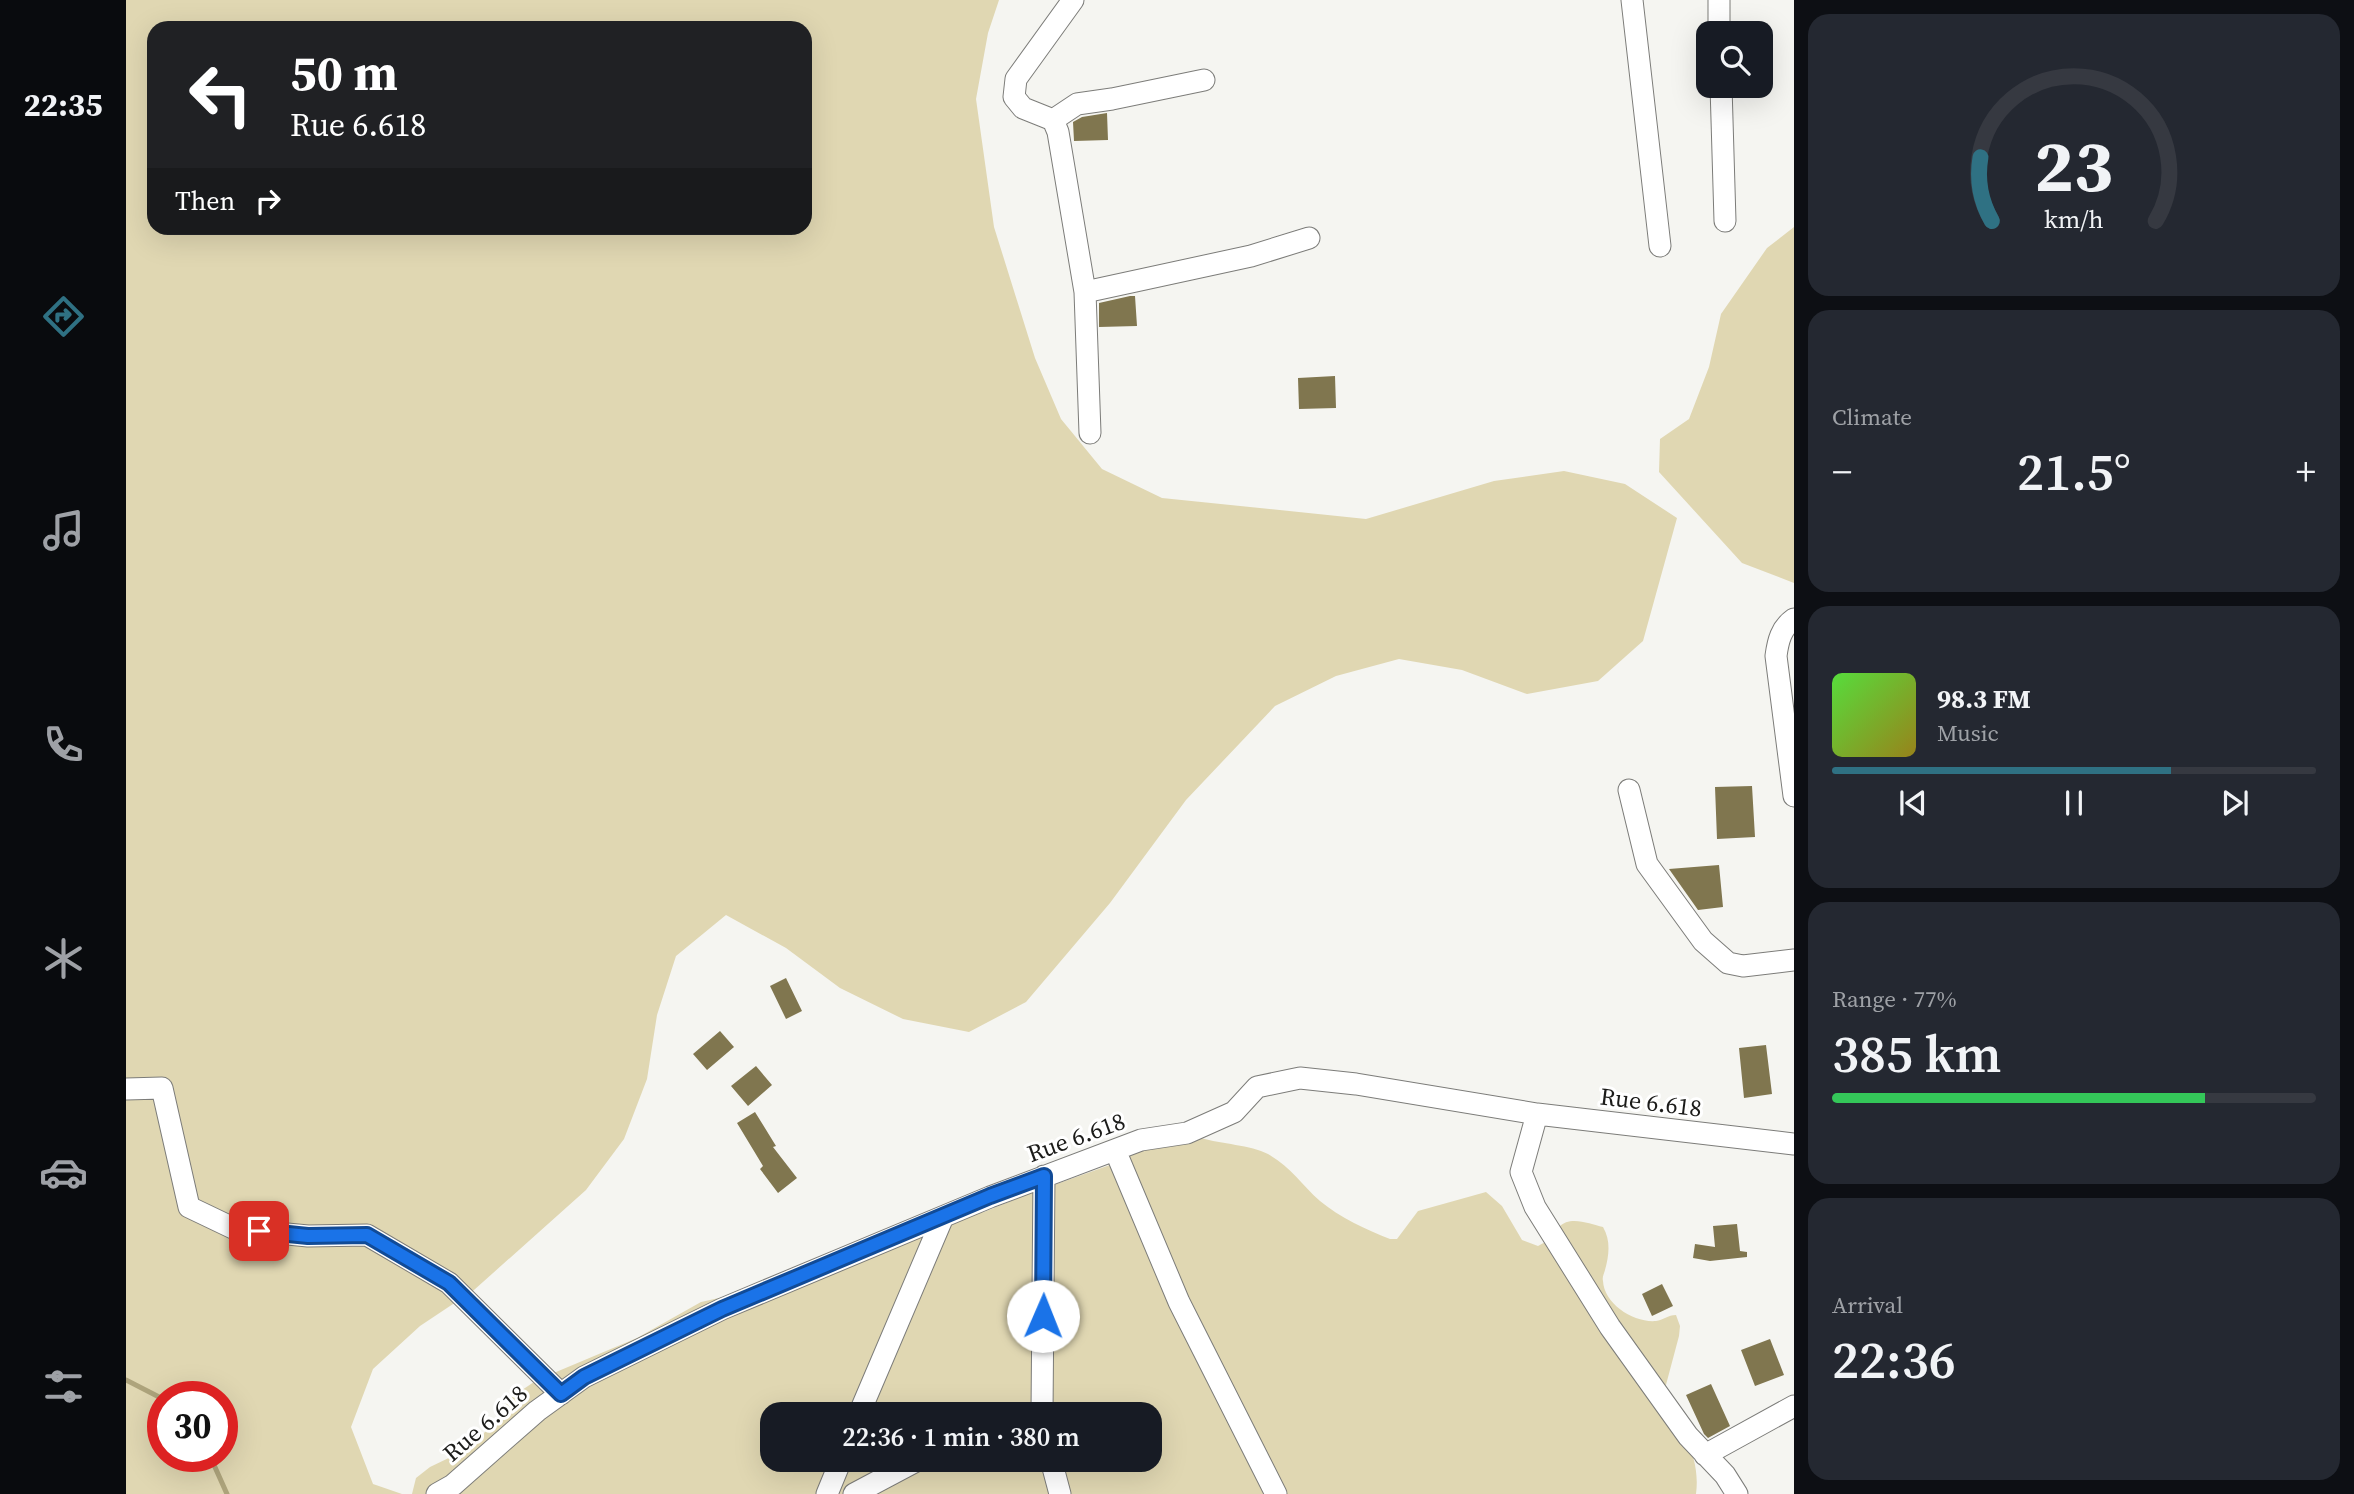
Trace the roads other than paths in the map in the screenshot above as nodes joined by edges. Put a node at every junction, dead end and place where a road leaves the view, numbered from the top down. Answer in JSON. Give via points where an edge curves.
{"nodes":[{"id":1,"x":1073,"y":0,"type":"edge"},
{"id":2,"x":1632,"y":0,"type":"edge"},
{"id":3,"x":1719,"y":0,"type":"edge"},
{"id":4,"x":1719,"y":21,"type":"edge"},
{"id":5,"x":1204,"y":80,"type":"dead end"},
{"id":6,"x":1721,"y":98,"type":"edge"},
{"id":7,"x":1053,"y":120,"type":"junction"},
{"id":8,"x":1725,"y":221,"type":"dead end"},
{"id":9,"x":1309,"y":238,"type":"dead end"},
{"id":10,"x":1660,"y":246,"type":"dead end"},
{"id":11,"x":1085,"y":292,"type":"junction"},
{"id":12,"x":1090,"y":433,"type":"dead end"},
{"id":13,"x":1794,"y":619,"type":"edge"},
{"id":14,"x":1792,"y":768,"type":"edge"},
{"id":15,"x":1629,"y":790,"type":"dead end"},
{"id":16,"x":1794,"y":796,"type":"edge"},
{"id":17,"x":1794,"y":960,"type":"edge"},
{"id":18,"x":126,"y":1088,"type":"edge"},
{"id":19,"x":1536,"y":1114,"type":"junction"},
{"id":20,"x":1794,"y":1143,"type":"edge"},
{"id":21,"x":1115,"y":1150,"type":"junction"},
{"id":22,"x":1044,"y":1176,"type":"junction"},
{"id":23,"x":943,"y":1217,"type":"junction"},
{"id":24,"x":561,"y":1394,"type":"junction"},
{"id":25,"x":864,"y":1402,"type":"edge"},
{"id":26,"x":1042,"y":1402,"type":"edge"},
{"id":27,"x":1794,"y":1406,"type":"edge"},
{"id":28,"x":1705,"y":1455,"type":"junction"},
{"id":29,"x":836,"y":1472,"type":"edge"},
{"id":30,"x":895,"y":1472,"type":"edge"},
{"id":31,"x":1052,"y":1472,"type":"edge"},
{"id":32,"x":1054,"y":1491,"type":"edge"},
{"id":33,"x":437,"y":1494,"type":"edge"},
{"id":34,"x":827,"y":1494,"type":"edge"},
{"id":35,"x":853,"y":1494,"type":"edge"},
{"id":36,"x":1276,"y":1494,"type":"edge"},
{"id":37,"x":1737,"y":1494,"type":"edge"}],
"edges":[{"from":1,"to":7,"type":"street","via":[[1016,79],[1014,97],[1023,108]]},
{"from":2,"to":10,"type":"street"},
{"from":3,"to":4,"type":"street"},
{"from":5,"to":7,"type":"street","via":[[1077,104]]},
{"from":6,"to":8,"type":"street"},
{"from":7,"to":11,"type":"street"},
{"from":9,"to":11,"type":"street","via":[[1251,256]]},
{"from":11,"to":12,"type":"street"},
{"from":13,"to":14,"type":"street","via":[[1779,637],[1776,656]]},
{"from":14,"to":16,"type":"street"},
{"from":15,"to":17,"type":"street","via":[[1647,864],[1703,941],[1728,964]]},
{"from":18,"to":24,"type":"street","via":[[162,1088],[189,1207],[235,1229],[308,1236],[367,1235],[449,1283]]},
{"from":19,"to":20,"type":"street","name":"Rue 6.618"},
{"from":19,"to":21,"type":"street","name":"Rue 6.618","via":[[1300,1078],[1257,1087],[1234,1112],[1187,1133],[1141,1140]]},
{"from":19,"to":28,"type":"street","via":[[1521,1172],[1535,1207],[1610,1327]]},
{"from":21,"to":22,"type":"street","name":"Rue 6.618"},
{"from":21,"to":36,"type":"street","via":[[1179,1302]]},
{"from":22,"to":23,"type":"street","name":"Rue 6.618"},
{"from":22,"to":26,"type":"street"},
{"from":23,"to":24,"type":"street","name":"Rue 6.618","via":[[722,1309],[584,1377]]},
{"from":23,"to":25,"type":"street"},
{"from":24,"to":33,"type":"street","name":"Rue 6.618"},
{"from":27,"to":28,"type":"street"},
{"from":28,"to":37,"type":"street"},
{"from":29,"to":34,"type":"street"},
{"from":30,"to":35,"type":"street"},
{"from":31,"to":32,"type":"street"}]}
